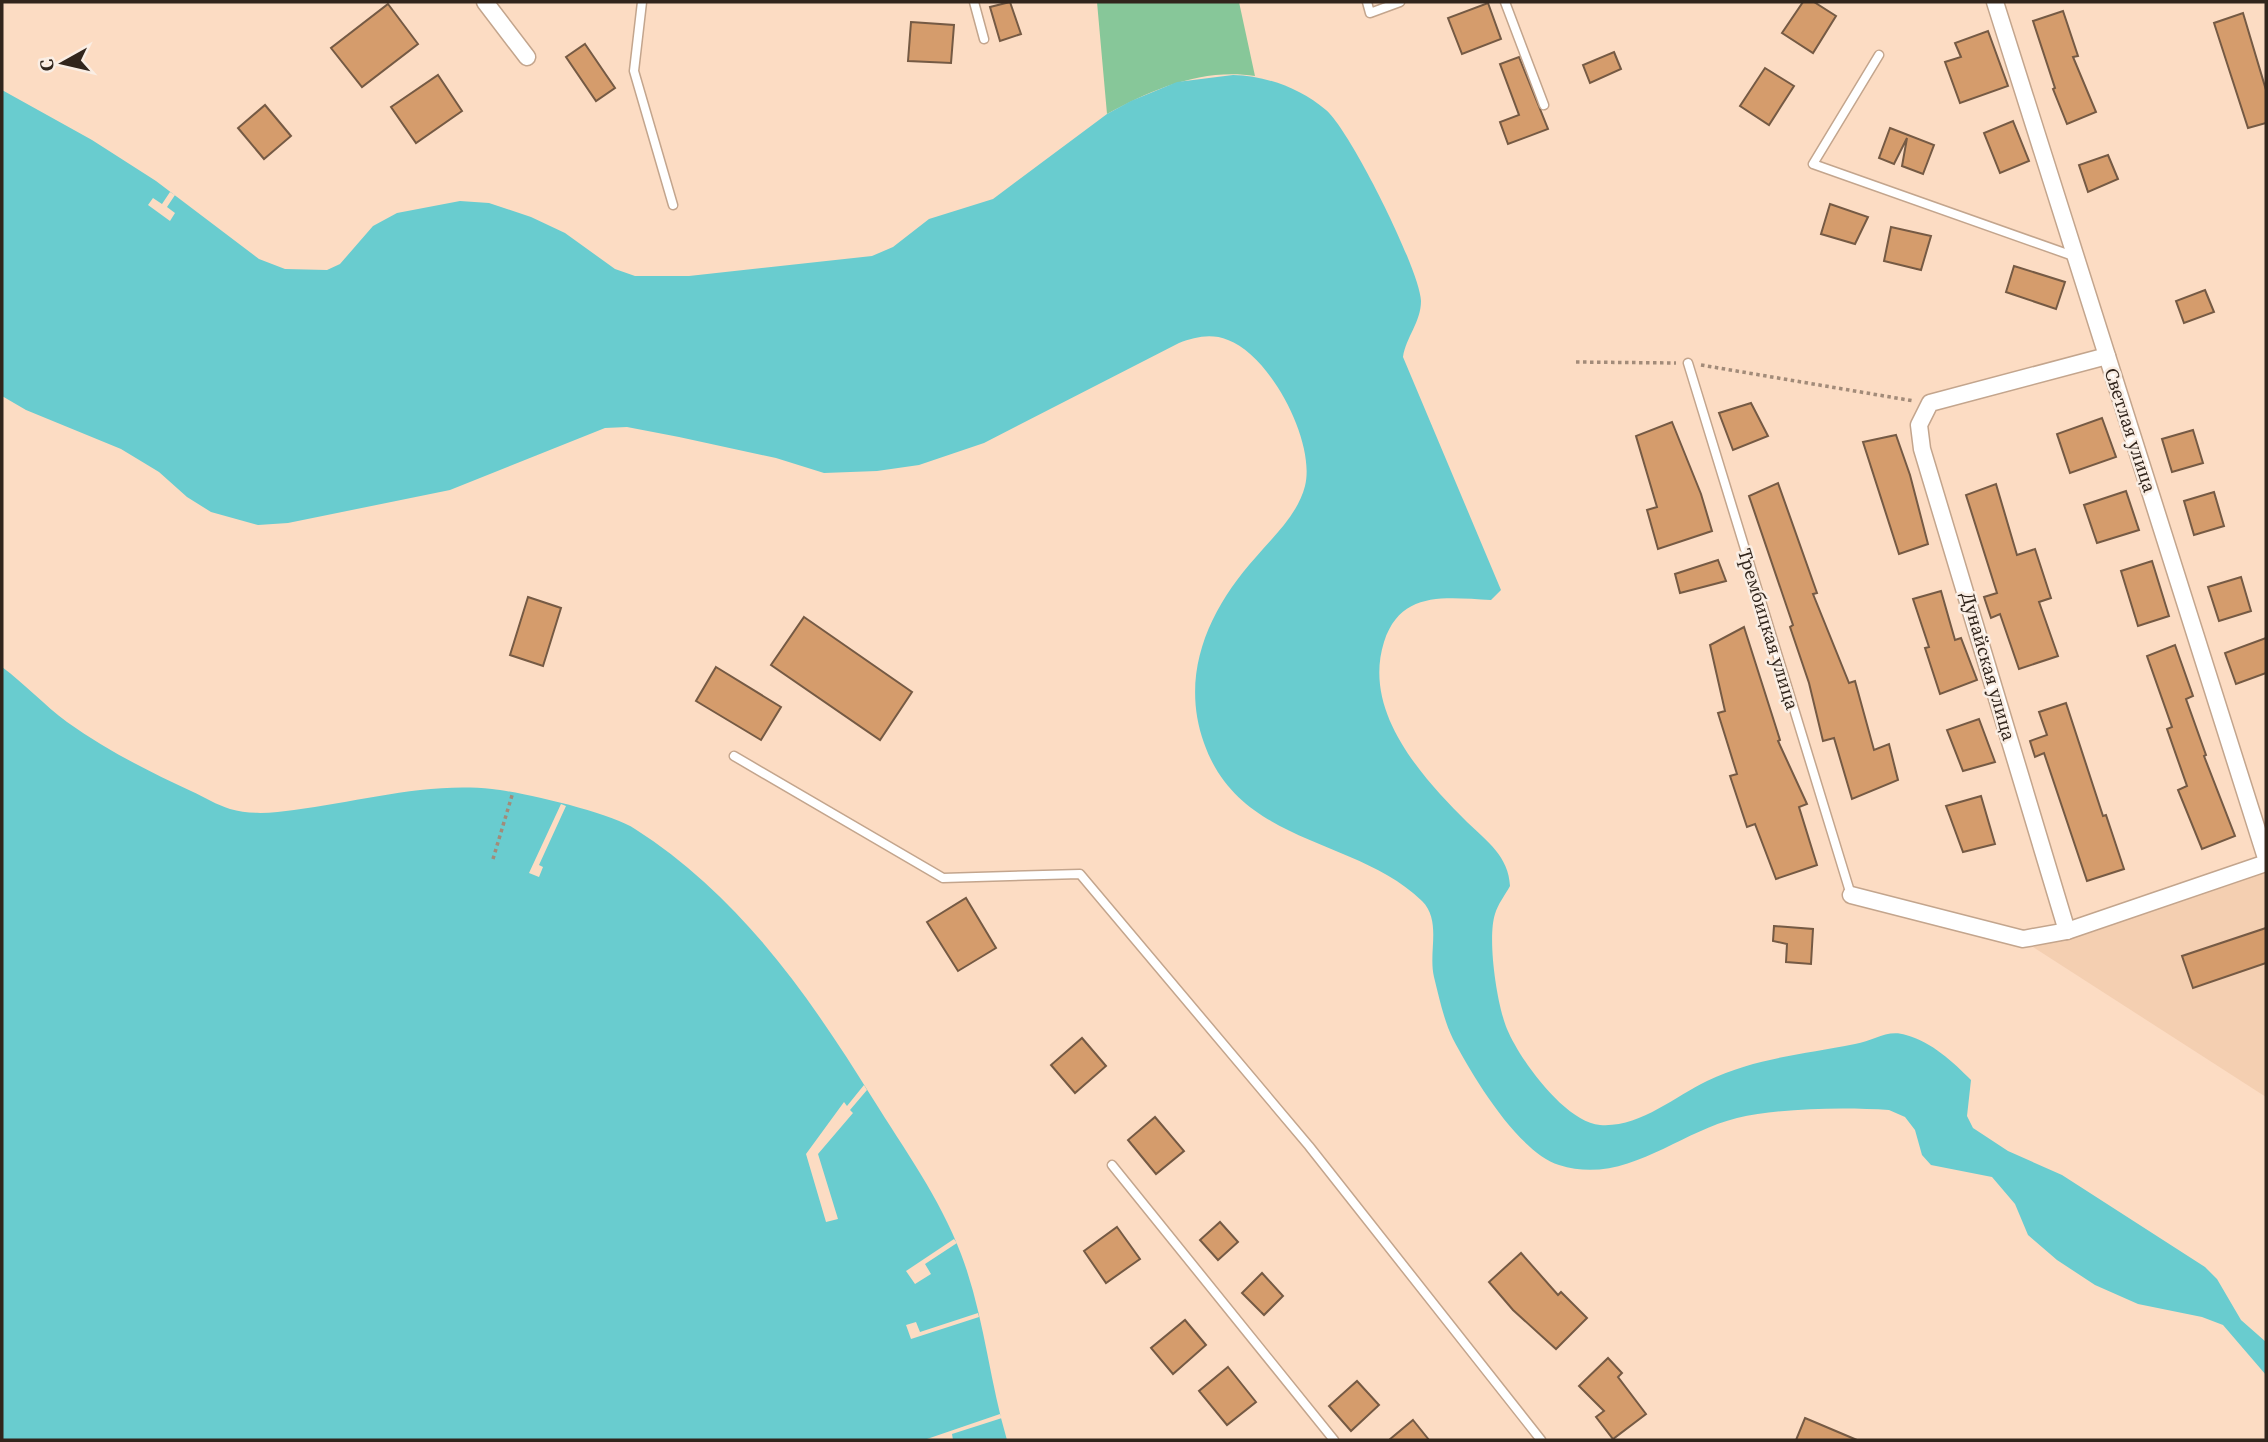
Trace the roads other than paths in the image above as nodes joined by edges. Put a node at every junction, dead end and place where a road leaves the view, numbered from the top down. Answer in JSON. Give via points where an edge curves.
{"nodes":[{"id":1,"x":485,"y":2,"type":"edge"},
{"id":2,"x":642,"y":2,"type":"edge"},
{"id":3,"x":974,"y":2,"type":"edge"},
{"id":4,"x":1367,"y":2,"type":"edge"},
{"id":5,"x":1400,"y":2,"type":"edge"},
{"id":6,"x":1505,"y":2,"type":"edge"},
{"id":7,"x":1996,"y":2,"type":"edge"},
{"id":8,"x":984,"y":38,"type":"dead end"},
{"id":9,"x":1879,"y":55,"type":"dead end"},
{"id":10,"x":527,"y":57,"type":"dead end"},
{"id":11,"x":1544,"y":104,"type":"dead end"},
{"id":12,"x":673,"y":205,"type":"dead end"},
{"id":13,"x":2076,"y":257,"type":"junction"},
{"id":14,"x":2108,"y":356,"type":"junction"},
{"id":15,"x":1688,"y":363,"type":"road end"},
{"id":16,"x":734,"y":756,"type":"dead end"},
{"id":17,"x":2266,"y":860,"type":"edge"},
{"id":18,"x":1851,"y":895,"type":"joint"},
{"id":19,"x":2067,"y":931,"type":"junction"},
{"id":20,"x":1112,"y":1165,"type":"dead end"},
{"id":21,"x":1334,"y":1440,"type":"edge"},
{"id":22,"x":1541,"y":1440,"type":"edge"}],
"edges":[{"from":1,"to":10,"type":"street"},
{"from":2,"to":12,"type":"lane","via":[[634,72]]},
{"from":3,"to":8,"type":"lane"},
{"from":4,"to":5,"type":"lane","via":[[1370,13]]},
{"from":6,"to":11,"type":"lane"},
{"from":7,"to":13,"type":"street","name":"Светлая улица"},
{"from":9,"to":13,"type":"lane","via":[[1813,164]]},
{"from":13,"to":14,"type":"street","name":"Светлая улица"},
{"from":14,"to":17,"type":"street","name":"Светлая улица"},
{"from":14,"to":19,"type":"street","name":"Дунайская улица","via":[[1930,403],[1919,425],[1922,449]]},
{"from":15,"to":18,"type":"lane","name":"Трембицкая улица"},
{"from":16,"to":22,"type":"lane","via":[[943,878],[1080,874],[1309,1146]]},
{"from":17,"to":19,"type":"street"},
{"from":18,"to":19,"type":"street","via":[[2023,939]]},
{"from":20,"to":21,"type":"lane"}]}
